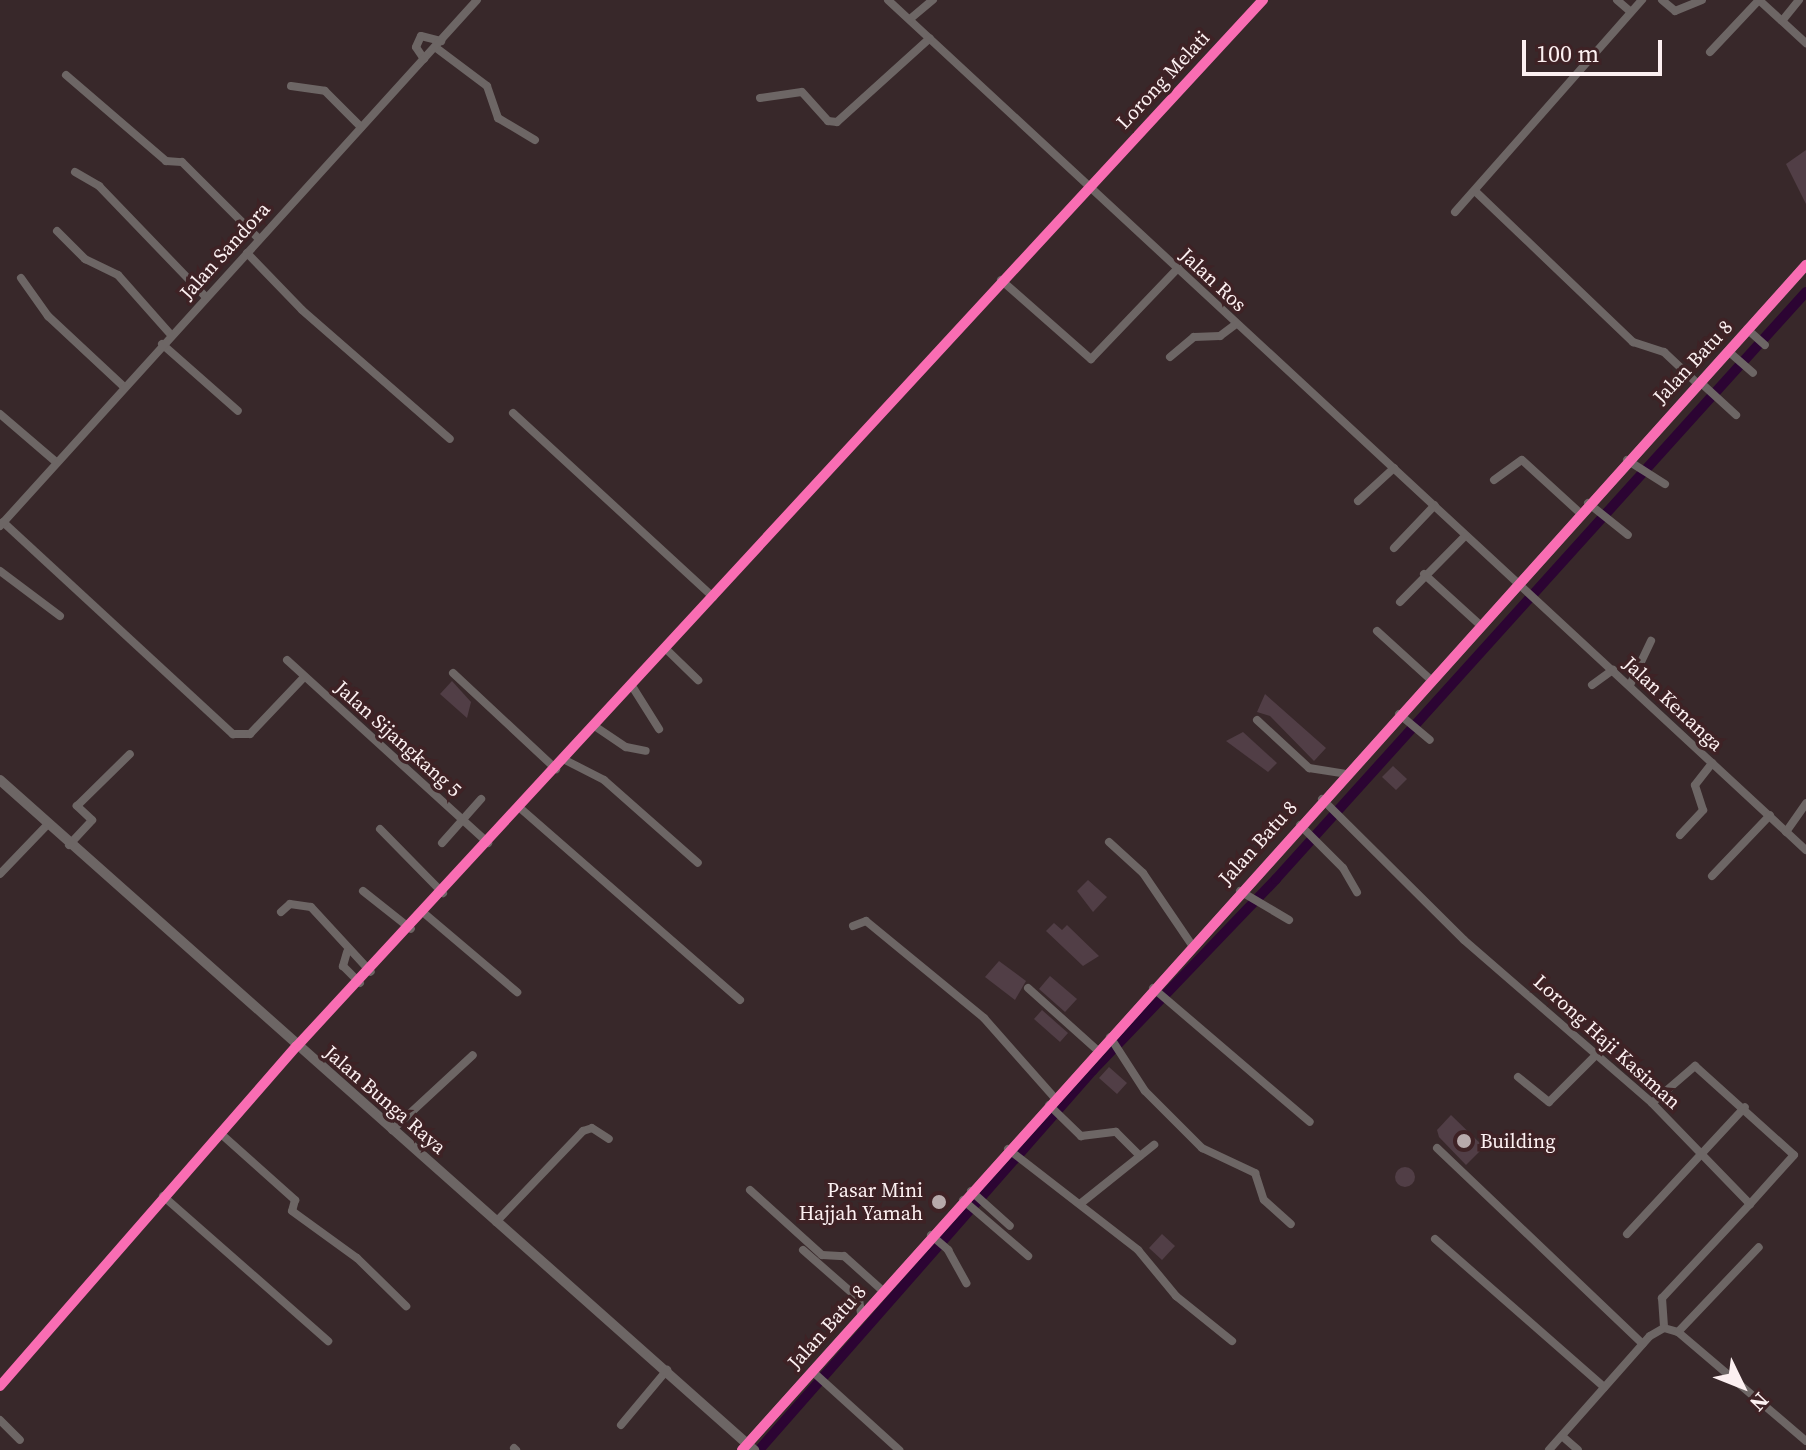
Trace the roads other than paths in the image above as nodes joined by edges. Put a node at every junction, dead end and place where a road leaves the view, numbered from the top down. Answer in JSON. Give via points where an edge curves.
{"nodes":[{"id":1,"x":477,"y":0,"type":"edge"},
{"id":2,"x":888,"y":0,"type":"edge"},
{"id":3,"x":933,"y":0,"type":"edge"},
{"id":4,"x":1263,"y":0,"type":"edge"},
{"id":5,"x":1617,"y":0,"type":"edge"},
{"id":6,"x":1642,"y":0,"type":"edge"},
{"id":7,"x":1662,"y":0,"type":"edge"},
{"id":8,"x":1702,"y":0,"type":"edge"},
{"id":9,"x":1759,"y":0,"type":"edge"},
{"id":10,"x":1799,"y":0,"type":"edge"},
{"id":11,"x":1631,"y":12,"type":"junction"},
{"id":12,"x":910,"y":19,"type":"junction"},
{"id":13,"x":1782,"y":21,"type":"junction"},
{"id":14,"x":930,"y":38,"type":"junction"},
{"id":15,"x":1806,"y":43,"type":"edge"},
{"id":16,"x":438,"y":44,"type":"junction"},
{"id":17,"x":1710,"y":52,"type":"dead end"},
{"id":18,"x":424,"y":59,"type":"junction"},
{"id":19,"x":66,"y":75,"type":"dead end"},
{"id":20,"x":291,"y":86,"type":"dead end"},
{"id":21,"x":760,"y":98,"type":"dead end"},
{"id":22,"x":361,"y":127,"type":"junction"},
{"id":23,"x":535,"y":140,"type":"dead end"},
{"id":24,"x":75,"y":172,"type":"dead end"},
{"id":25,"x":1089,"y":185,"type":"junction"},
{"id":26,"x":1475,"y":191,"type":"junction"},
{"id":27,"x":1455,"y":212,"type":"dead end"},
{"id":28,"x":57,"y":231,"type":"dead end"},
{"id":29,"x":258,"y":238,"type":"junction"},
{"id":30,"x":247,"y":253,"type":"junction"},
{"id":31,"x":1806,"y":265,"type":"edge"},
{"id":32,"x":1178,"y":268,"type":"junction"},
{"id":33,"x":21,"y":278,"type":"dead end"},
{"id":34,"x":1001,"y":280,"type":"junction"},
{"id":35,"x":205,"y":296,"type":"junction"},
{"id":36,"x":1236,"y":324,"type":"junction"},
{"id":37,"x":1747,"y":329,"type":"junction"},
{"id":38,"x":171,"y":335,"type":"junction"},
{"id":39,"x":1761,"y":342,"type":"dead end"},
{"id":40,"x":162,"y":344,"type":"junction"},
{"id":41,"x":1731,"y":354,"type":"junction"},
{"id":42,"x":1170,"y":357,"type":"dead end"},
{"id":43,"x":1753,"y":373,"type":"dead end"},
{"id":44,"x":1699,"y":383,"type":"junction"},
{"id":45,"x":123,"y":386,"type":"junction"},
{"id":46,"x":238,"y":411,"type":"dead end"},
{"id":47,"x":513,"y":413,"type":"dead end"},
{"id":48,"x":0,"y":414,"type":"edge"},
{"id":49,"x":1736,"y":415,"type":"dead end"},
{"id":50,"x":450,"y":439,"type":"dead end"},
{"id":51,"x":56,"y":462,"type":"junction"},
{"id":52,"x":1631,"y":464,"type":"junction"},
{"id":53,"x":1394,"y":468,"type":"junction"},
{"id":54,"x":1494,"y":480,"type":"dead end"},
{"id":55,"x":1665,"y":484,"type":"dead end"},
{"id":56,"x":1358,"y":501,"type":"dead end"},
{"id":57,"x":1435,"y":505,"type":"junction"},
{"id":58,"x":1592,"y":506,"type":"junction"},
{"id":59,"x":1580,"y":513,"type":"junction"},
{"id":60,"x":2,"y":524,"type":"edge"},
{"id":61,"x":1628,"y":535,"type":"dead end"},
{"id":62,"x":1465,"y":536,"type":"junction"},
{"id":63,"x":1394,"y":548,"type":"dead end"},
{"id":64,"x":0,"y":571,"type":"edge"},
{"id":65,"x":1424,"y":574,"type":"junction"},
{"id":66,"x":1521,"y":584,"type":"junction"},
{"id":67,"x":713,"y":597,"type":"junction"},
{"id":68,"x":1400,"y":602,"type":"dead end"},
{"id":69,"x":60,"y":616,"type":"dead end"},
{"id":70,"x":1479,"y":624,"type":"junction"},
{"id":71,"x":1377,"y":631,"type":"dead end"},
{"id":72,"x":1651,"y":641,"type":"dead end"},
{"id":73,"x":666,"y":649,"type":"junction"},
{"id":74,"x":287,"y":660,"type":"dead end"},
{"id":75,"x":1613,"y":670,"type":"junction"},
{"id":76,"x":453,"y":673,"type":"dead end"},
{"id":77,"x":304,"y":677,"type":"junction"},
{"id":78,"x":1430,"y":679,"type":"junction"},
{"id":79,"x":698,"y":680,"type":"dead end"},
{"id":80,"x":1592,"y":685,"type":"dead end"},
{"id":81,"x":1630,"y":685,"type":"junction"},
{"id":82,"x":632,"y":686,"type":"junction"},
{"id":83,"x":1403,"y":718,"type":"junction"},
{"id":84,"x":1257,"y":720,"type":"dead end"},
{"id":85,"x":596,"y":727,"type":"junction"},
{"id":86,"x":659,"y":729,"type":"dead end"},
{"id":87,"x":1430,"y":740,"type":"dead end"},
{"id":88,"x":646,"y":751,"type":"dead end"},
{"id":89,"x":130,"y":754,"type":"dead end"},
{"id":90,"x":565,"y":760,"type":"junction"},
{"id":91,"x":1712,"y":763,"type":"junction"},
{"id":92,"x":556,"y":769,"type":"junction"},
{"id":93,"x":1345,"y":774,"type":"junction"},
{"id":94,"x":0,"y":780,"type":"edge"},
{"id":95,"x":481,"y":799,"type":"dead end"},
{"id":96,"x":1326,"y":803,"type":"junction"},
{"id":97,"x":1806,"y":803,"type":"edge"},
{"id":98,"x":520,"y":808,"type":"junction"},
{"id":99,"x":1770,"y":815,"type":"junction"},
{"id":100,"x":463,"y":818,"type":"junction"},
{"id":101,"x":47,"y":825,"type":"junction"},
{"id":102,"x":1299,"y":825,"type":"junction"},
{"id":103,"x":380,"y":829,"type":"dead end"},
{"id":104,"x":1786,"y":832,"type":"junction"},
{"id":105,"x":1680,"y":835,"type":"dead end"},
{"id":106,"x":1109,"y":842,"type":"dead end"},
{"id":107,"x":442,"y":843,"type":"dead end"},
{"id":108,"x":488,"y":843,"type":"junction"},
{"id":109,"x":69,"y":845,"type":"junction"},
{"id":110,"x":1806,"y":850,"type":"edge"},
{"id":111,"x":698,"y":863,"type":"dead end"},
{"id":112,"x":0,"y":874,"type":"edge"},
{"id":113,"x":1712,"y":876,"type":"dead end"},
{"id":114,"x":1240,"y":890,"type":"junction"},
{"id":115,"x":363,"y":891,"type":"dead end"},
{"id":116,"x":1357,"y":892,"type":"dead end"},
{"id":117,"x":443,"y":893,"type":"junction"},
{"id":118,"x":281,"y":912,"type":"dead end"},
{"id":119,"x":425,"y":914,"type":"junction"},
{"id":120,"x":1289,"y":920,"type":"dead end"},
{"id":121,"x":853,"y":926,"type":"dead end"},
{"id":122,"x":411,"y":929,"type":"junction"},
{"id":123,"x":1192,"y":945,"type":"junction"},
{"id":124,"x":347,"y":952,"type":"junction"},
{"id":125,"x":371,"y":972,"type":"junction"},
{"id":126,"x":360,"y":983,"type":"junction"},
{"id":127,"x":1028,"y":988,"type":"dead end"},
{"id":128,"x":1156,"y":991,"type":"junction"},
{"id":129,"x":517,"y":992,"type":"dead end"},
{"id":130,"x":740,"y":1000,"type":"dead end"},
{"id":131,"x":1111,"y":1039,"type":"junction"},
{"id":132,"x":297,"y":1046,"type":"junction"},
{"id":133,"x":1097,"y":1050,"type":"junction"},
{"id":134,"x":1597,"y":1054,"type":"junction"},
{"id":135,"x":473,"y":1055,"type":"dead end"},
{"id":136,"x":1518,"y":1077,"type":"dead end"},
{"id":137,"x":1052,"y":1103,"type":"junction"},
{"id":138,"x":1652,"y":1103,"type":"junction"},
{"id":139,"x":1745,"y":1107,"type":"junction"},
{"id":140,"x":1310,"y":1122,"type":"dead end"},
{"id":141,"x":392,"y":1130,"type":"junction"},
{"id":142,"x":220,"y":1133,"type":"junction"},
{"id":143,"x":609,"y":1139,"type":"dead end"},
{"id":144,"x":1154,"y":1145,"type":"dead end"},
{"id":145,"x":1437,"y":1148,"type":"dead end"},
{"id":146,"x":1011,"y":1151,"type":"junction"},
{"id":147,"x":1703,"y":1152,"type":"junction"},
{"id":148,"x":1794,"y":1155,"type":"junction"},
{"id":149,"x":1806,"y":1155,"type":"edge"},
{"id":150,"x":1140,"y":1156,"type":"junction"},
{"id":151,"x":750,"y":1190,"type":"dead end"},
{"id":152,"x":163,"y":1196,"type":"junction"},
{"id":153,"x":977,"y":1196,"type":"junction"},
{"id":154,"x":1080,"y":1204,"type":"junction"},
{"id":155,"x":1750,"y":1204,"type":"junction"},
{"id":156,"x":969,"y":1205,"type":"junction"},
{"id":157,"x":496,"y":1222,"type":"junction"},
{"id":158,"x":1291,"y":1224,"type":"dead end"},
{"id":159,"x":1010,"y":1226,"type":"junction"},
{"id":160,"x":1627,"y":1234,"type":"dead end"},
{"id":161,"x":934,"y":1238,"type":"junction"},
{"id":162,"x":1435,"y":1239,"type":"dead end"},
{"id":163,"x":1759,"y":1247,"type":"dead end"},
{"id":164,"x":803,"y":1250,"type":"dead end"},
{"id":165,"x":1028,"y":1256,"type":"dead end"},
{"id":166,"x":966,"y":1283,"type":"dead end"},
{"id":167,"x":883,"y":1291,"type":"junction"},
{"id":168,"x":406,"y":1306,"type":"dead end"},
{"id":169,"x":861,"y":1314,"type":"junction"},
{"id":170,"x":1664,"y":1328,"type":"junction"},
{"id":171,"x":1678,"y":1332,"type":"junction"},
{"id":172,"x":328,"y":1341,"type":"dead end"},
{"id":173,"x":1232,"y":1341,"type":"dead end"},
{"id":174,"x":1643,"y":1344,"type":"junction"},
{"id":175,"x":667,"y":1370,"type":"junction"},
{"id":176,"x":812,"y":1371,"type":"junction"},
{"id":177,"x":0,"y":1386,"type":"edge"},
{"id":178,"x":1604,"y":1387,"type":"junction"},
{"id":179,"x":0,"y":1420,"type":"edge"},
{"id":180,"x":621,"y":1425,"type":"dead end"},
{"id":181,"x":1562,"y":1436,"type":"junction"},
{"id":182,"x":20,"y":1440,"type":"dead end"},
{"id":183,"x":1806,"y":1441,"type":"edge"},
{"id":184,"x":749,"y":1448,"type":"edge"},
{"id":185,"x":899,"y":1450,"type":"edge"},
{"id":186,"x":1549,"y":1450,"type":"edge"},
{"id":187,"x":1578,"y":1450,"type":"edge"}],
"edges":[{"from":1,"to":16,"type":"street","name":"Jalan Sandora"},
{"from":2,"to":12,"type":"street","name":"Jalan Ros"},
{"from":3,"to":12,"type":"street"},
{"from":4,"to":25,"type":"street","name":"Lorong Melati"},
{"from":5,"to":11,"type":"street"},
{"from":6,"to":11,"type":"street"},
{"from":7,"to":8,"type":"street","via":[[1675,11]]},
{"from":9,"to":13,"type":"street"},
{"from":9,"to":17,"type":"street"},
{"from":10,"to":13,"type":"street"},
{"from":11,"to":26,"type":"street"},
{"from":12,"to":14,"type":"street","name":"Jalan Ros"},
{"from":13,"to":15,"type":"street"},
{"from":14,"to":21,"type":"street","via":[[837,122],[828,121],[802,92]]},
{"from":14,"to":25,"type":"street","name":"Jalan Ros"},
{"from":16,"to":18,"type":"street","name":"Jalan Sandora"},
{"from":16,"to":18,"type":"street","via":[[421,36],[416,47]]},
{"from":16,"to":23,"type":"street","via":[[487,86],[498,118]]},
{"from":18,"to":22,"type":"street","name":"Jalan Sandora"},
{"from":19,"to":29,"type":"street","via":[[166,161],[182,162]]},
{"from":20,"to":22,"type":"street","via":[[325,91]]},
{"from":22,"to":29,"type":"street","name":"Jalan Sandora"},
{"from":24,"to":35,"type":"street","via":[[99,186]]},
{"from":25,"to":32,"type":"street","name":"Jalan Ros"},
{"from":25,"to":34,"type":"street","name":"Lorong Melati"},
{"from":26,"to":27,"type":"street"},
{"from":26,"to":44,"type":"street","via":[[1633,342],[1664,352]]},
{"from":28,"to":38,"type":"street","via":[[85,259],[118,275]]},
{"from":29,"to":30,"type":"street","name":"Jalan Sandora"},
{"from":30,"to":35,"type":"street","name":"Jalan Sandora"},
{"from":30,"to":50,"type":"street","via":[[302,310]]},
{"from":31,"to":37,"type":"street","name":"Jalan Batu 8"},
{"from":32,"to":34,"type":"street","via":[[1091,359]]},
{"from":32,"to":36,"type":"street","name":"Jalan Ros"},
{"from":33,"to":45,"type":"street","via":[[48,316]]},
{"from":34,"to":67,"type":"street","name":"Lorong Melati"},
{"from":35,"to":38,"type":"street","name":"Jalan Sandora"},
{"from":36,"to":42,"type":"street","via":[[1220,336],[1194,337]]},
{"from":36,"to":53,"type":"street","name":"Jalan Ros"},
{"from":37,"to":39,"type":"street"},
{"from":37,"to":41,"type":"street","name":"Jalan Batu 8"},
{"from":38,"to":40,"type":"street","name":"Jalan Sandora"},
{"from":40,"to":45,"type":"street","name":"Jalan Sandora"},
{"from":40,"to":46,"type":"street"},
{"from":41,"to":43,"type":"street"},
{"from":41,"to":44,"type":"street","name":"Jalan Batu 8"},
{"from":44,"to":49,"type":"street"},
{"from":44,"to":52,"type":"street","name":"Jalan Batu 8"},
{"from":45,"to":51,"type":"street","name":"Jalan Sandora"},
{"from":47,"to":67,"type":"street"},
{"from":48,"to":51,"type":"street"},
{"from":51,"to":60,"type":"street","name":"Jalan Sandora"},
{"from":52,"to":55,"type":"street"},
{"from":52,"to":58,"type":"street","name":"Jalan Batu 8"},
{"from":53,"to":56,"type":"street"},
{"from":53,"to":57,"type":"street","name":"Jalan Ros"},
{"from":54,"to":59,"type":"street","via":[[1522,460]]},
{"from":57,"to":62,"type":"street","name":"Jalan Ros"},
{"from":57,"to":63,"type":"street"},
{"from":58,"to":59,"type":"street","name":"Jalan Batu 8"},
{"from":58,"to":61,"type":"street"},
{"from":59,"to":66,"type":"street","name":"Jalan Batu 8"},
{"from":60,"to":77,"type":"street","via":[[233,734],[250,734]]},
{"from":62,"to":65,"type":"street"},
{"from":62,"to":66,"type":"street","name":"Jalan Ros"},
{"from":64,"to":69,"type":"street"},
{"from":65,"to":68,"type":"street"},
{"from":65,"to":70,"type":"street"},
{"from":66,"to":70,"type":"street","name":"Jalan Batu 8"},
{"from":66,"to":75,"type":"street","name":"Jalan Kenanga"},
{"from":67,"to":73,"type":"street","name":"Lorong Melati"},
{"from":70,"to":78,"type":"street","name":"Jalan Batu 8"},
{"from":71,"to":78,"type":"street"},
{"from":72,"to":81,"type":"street"},
{"from":73,"to":79,"type":"street"},
{"from":73,"to":82,"type":"street","name":"Lorong Melati"},
{"from":74,"to":77,"type":"street","name":"Jalan Sijangkang 5"},
{"from":75,"to":80,"type":"street"},
{"from":75,"to":81,"type":"street","name":"Jalan Kenanga"},
{"from":76,"to":92,"type":"street"},
{"from":77,"to":100,"type":"street","name":"Jalan Sijangkang 5"},
{"from":78,"to":83,"type":"street","name":"Jalan Batu 8"},
{"from":81,"to":91,"type":"street","name":"Jalan Kenanga"},
{"from":82,"to":85,"type":"street","name":"Lorong Melati"},
{"from":82,"to":86,"type":"street"},
{"from":83,"to":87,"type":"street"},
{"from":83,"to":93,"type":"street","name":"Jalan Batu 8"},
{"from":84,"to":93,"type":"street","via":[[1309,768]]},
{"from":85,"to":88,"type":"street","via":[[626,747]]},
{"from":85,"to":90,"type":"street","name":"Lorong Melati"},
{"from":89,"to":109,"type":"street","via":[[77,806],[92,820]]},
{"from":90,"to":92,"type":"street","name":"Lorong Melati"},
{"from":90,"to":111,"type":"street","via":[[604,780]]},
{"from":91,"to":99,"type":"street","name":"Jalan Kenanga"},
{"from":91,"to":105,"type":"street","via":[[1695,785],[1703,810]]},
{"from":92,"to":98,"type":"street","name":"Lorong Melati"},
{"from":93,"to":96,"type":"street","name":"Jalan Batu 8"},
{"from":94,"to":101,"type":"street","name":"Jalan Bunga Raya"},
{"from":95,"to":100,"type":"street"},
{"from":96,"to":102,"type":"street","name":"Jalan Batu 8"},
{"from":96,"to":134,"type":"street","name":"Lorong Haji Kasiman","via":[[1464,940]]},
{"from":97,"to":104,"type":"street"},
{"from":98,"to":108,"type":"street","name":"Lorong Melati"},
{"from":98,"to":130,"type":"street"},
{"from":99,"to":104,"type":"street","name":"Jalan Kenanga"},
{"from":99,"to":113,"type":"street"},
{"from":100,"to":107,"type":"street"},
{"from":100,"to":108,"type":"street","name":"Jalan Sijangkang 5"},
{"from":101,"to":109,"type":"street","name":"Jalan Bunga Raya"},
{"from":101,"to":112,"type":"street"},
{"from":102,"to":114,"type":"street","name":"Jalan Batu 8"},
{"from":102,"to":116,"type":"street"},
{"from":103,"to":117,"type":"street"},
{"from":104,"to":110,"type":"street","name":"Jalan Kenanga"},
{"from":106,"to":123,"type":"street","via":[[1143,873]]},
{"from":108,"to":117,"type":"street","name":"Lorong Melati"},
{"from":109,"to":132,"type":"street","name":"Jalan Bunga Raya"},
{"from":114,"to":120,"type":"street","via":[[1257,906]]},
{"from":114,"to":123,"type":"street","name":"Jalan Batu 8"},
{"from":115,"to":122,"type":"street"},
{"from":117,"to":119,"type":"street","name":"Lorong Melati"},
{"from":118,"to":124,"type":"street","via":[[305,904]]},
{"from":119,"to":122,"type":"street","name":"Lorong Melati"},
{"from":119,"to":129,"type":"street"},
{"from":121,"to":137,"type":"street","via":[[866,921],[984,1018]]},
{"from":122,"to":125,"type":"street","name":"Lorong Melati"},
{"from":123,"to":128,"type":"street","name":"Jalan Batu 8"},
{"from":124,"to":125,"type":"street"},
{"from":124,"to":126,"type":"street","via":[[343,966]]},
{"from":125,"to":126,"type":"street","name":"Lorong Melati"},
{"from":126,"to":132,"type":"street","name":"Lorong Melati"},
{"from":127,"to":133,"type":"street"},
{"from":128,"to":131,"type":"street","name":"Jalan Batu 8"},
{"from":128,"to":140,"type":"street"},
{"from":131,"to":133,"type":"street","name":"Jalan Batu 8"},
{"from":131,"to":158,"type":"street","via":[[1164,1110],[1202,1148],[1255,1173],[1264,1200]]},
{"from":132,"to":141,"type":"street","name":"Jalan Bunga Raya"},
{"from":132,"to":142,"type":"street","name":"Lorong Melati"},
{"from":133,"to":137,"type":"street","name":"Jalan Batu 8"},
{"from":134,"to":136,"type":"street","via":[[1549,1102]]},
{"from":134,"to":138,"type":"street","name":"Lorong Haji Kasiman"},
{"from":135,"to":141,"type":"street"},
{"from":137,"to":146,"type":"street","name":"Jalan Batu 8"},
{"from":137,"to":150,"type":"street","via":[[1081,1136],[1116,1132]]},
{"from":138,"to":139,"type":"street","via":[[1695,1066]]},
{"from":138,"to":147,"type":"street","name":"Lorong Haji Kasiman"},
{"from":139,"to":147,"type":"street"},
{"from":139,"to":148,"type":"street"},
{"from":141,"to":157,"type":"street","name":"Jalan Bunga Raya"},
{"from":142,"to":152,"type":"street","name":"Lorong Melati"},
{"from":142,"to":168,"type":"street","via":[[295,1200],[292,1211],[357,1258]]},
{"from":143,"to":157,"type":"street","via":[[592,1128],[583,1131]]},
{"from":144,"to":150,"type":"street"},
{"from":145,"to":174,"type":"street"},
{"from":146,"to":153,"type":"street","name":"Jalan Batu 8"},
{"from":146,"to":154,"type":"street"},
{"from":147,"to":155,"type":"street","name":"Lorong Haji Kasiman"},
{"from":147,"to":160,"type":"street"},
{"from":148,"to":149,"type":"street"},
{"from":148,"to":155,"type":"street"},
{"from":150,"to":154,"type":"street"},
{"from":151,"to":167,"type":"street","via":[[822,1255],[844,1256]]},
{"from":152,"to":172,"type":"street"},
{"from":152,"to":177,"type":"street","name":"Lorong Melati"},
{"from":153,"to":156,"type":"street","name":"Jalan Batu 8"},
{"from":153,"to":159,"type":"street"},
{"from":154,"to":173,"type":"street"},
{"from":155,"to":170,"type":"street","via":[[1662,1298]]},
{"from":156,"to":159,"type":"street"},
{"from":156,"to":161,"type":"street","name":"Jalan Batu 8"},
{"from":157,"to":175,"type":"street","name":"Jalan Bunga Raya"},
{"from":159,"to":165,"type":"street"},
{"from":161,"to":166,"type":"street"},
{"from":161,"to":167,"type":"street","name":"Jalan Batu 8"},
{"from":162,"to":178,"type":"street"},
{"from":163,"to":171,"type":"street"},
{"from":164,"to":169,"type":"street","via":[[859,1299]]},
{"from":167,"to":169,"type":"street","name":"Jalan Batu 8"},
{"from":169,"to":176,"type":"street","name":"Jalan Batu 8"},
{"from":170,"to":171,"type":"street"},
{"from":170,"to":174,"type":"street"},
{"from":171,"to":183,"type":"street"},
{"from":174,"to":178,"type":"street"},
{"from":175,"to":180,"type":"street"},
{"from":175,"to":184,"type":"street","name":"Jalan Bunga Raya"},
{"from":176,"to":184,"type":"street","name":"Jalan Batu 8"},
{"from":176,"to":185,"type":"street"},
{"from":178,"to":181,"type":"street"},
{"from":179,"to":182,"type":"street"},
{"from":181,"to":186,"type":"street"},
{"from":181,"to":187,"type":"street"}]}
